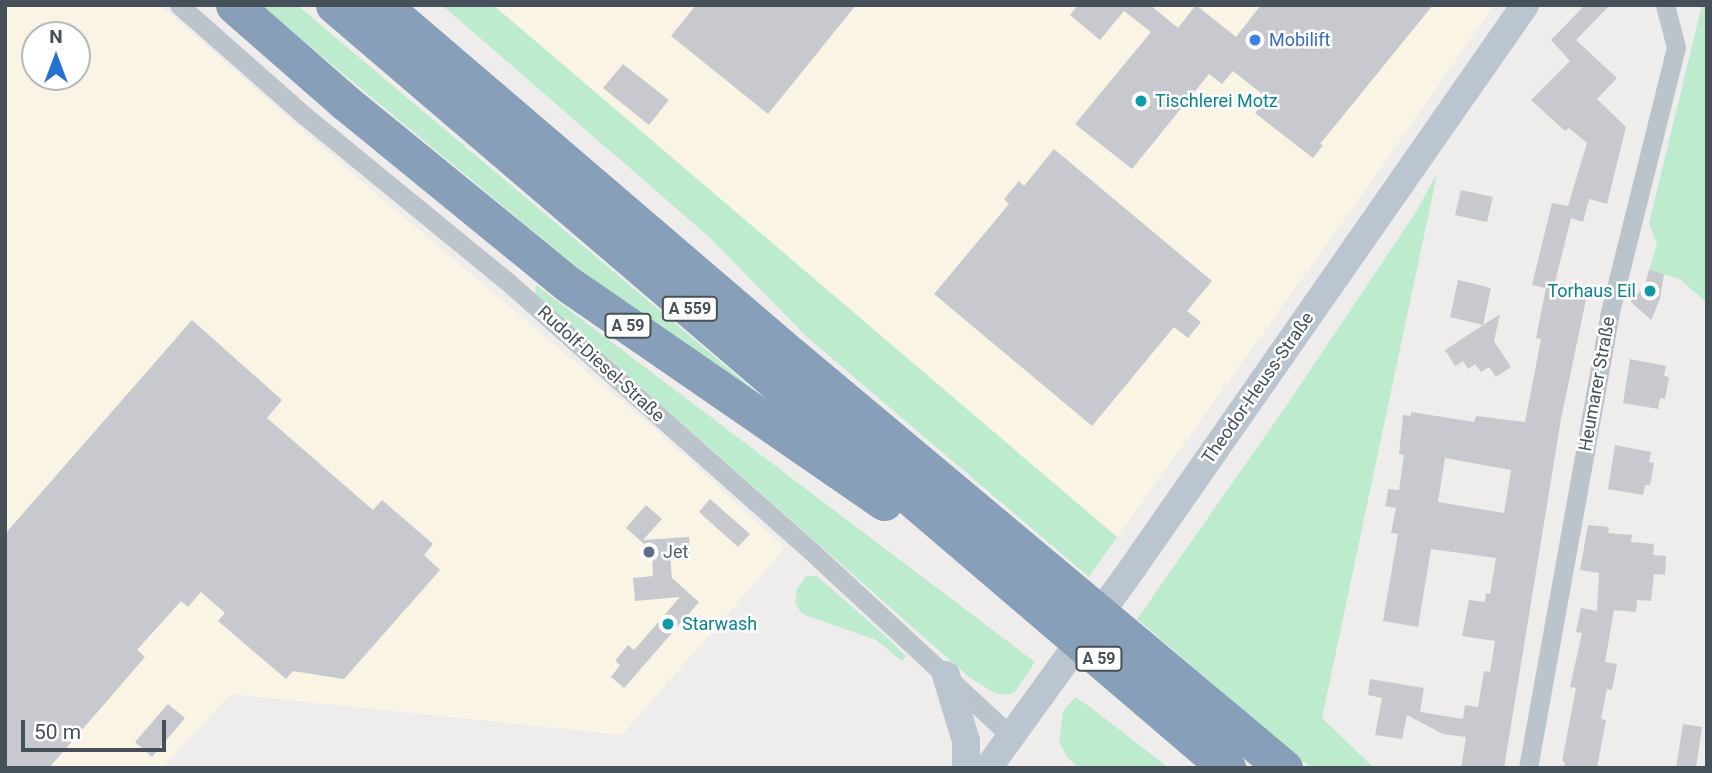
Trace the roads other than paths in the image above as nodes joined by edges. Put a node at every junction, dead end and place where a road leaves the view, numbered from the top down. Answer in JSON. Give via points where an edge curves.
{"nodes":[{"id":1,"x":179,"y":5,"type":"edge"},
{"id":2,"x":234,"y":5,"type":"edge"},
{"id":3,"x":334,"y":5,"type":"edge"},
{"id":4,"x":382,"y":5,"type":"edge"},
{"id":5,"x":1525,"y":5,"type":"edge"},
{"id":6,"x":1665,"y":5,"type":"edge"},
{"id":7,"x":1046,"y":613,"type":"junction"},
{"id":8,"x":946,"y":675,"type":"junction"},
{"id":9,"x":1012,"y":736,"type":"junction"},
{"id":10,"x":966,"y":768,"type":"edge"},
{"id":11,"x":988,"y":768,"type":"edge"},
{"id":12,"x":1227,"y":768,"type":"edge"},
{"id":13,"x":1284,"y":768,"type":"edge"},
{"id":14,"x":1528,"y":768,"type":"edge"}],
"edges":[{"from":1,"to":8,"type":"street","name":"Rudolf-Diesel-Straße","via":[[508,282]]},
{"from":2,"to":7,"type":"highway","number":"A 59","via":[[568,284]]},
{"from":3,"to":7,"type":"highway","number":"A 559"},
{"from":4,"to":13,"type":"highway","number":"A 59"},
{"from":5,"to":9,"type":"main road","name":"Theodor-Heuss-Straße"},
{"from":6,"to":14,"type":"street","name":"Heumarer Straße","via":[[1676,47],[1609,316]]},
{"from":7,"to":12,"type":"highway","number":"A 59"},
{"from":8,"to":9,"type":"street","name":"Rudolf-Diesel-Straße"},
{"from":8,"to":10,"type":"main road","via":[[966,741]]},
{"from":9,"to":11,"type":"main road","name":"Theodor-Heuss-Straße"}]}
